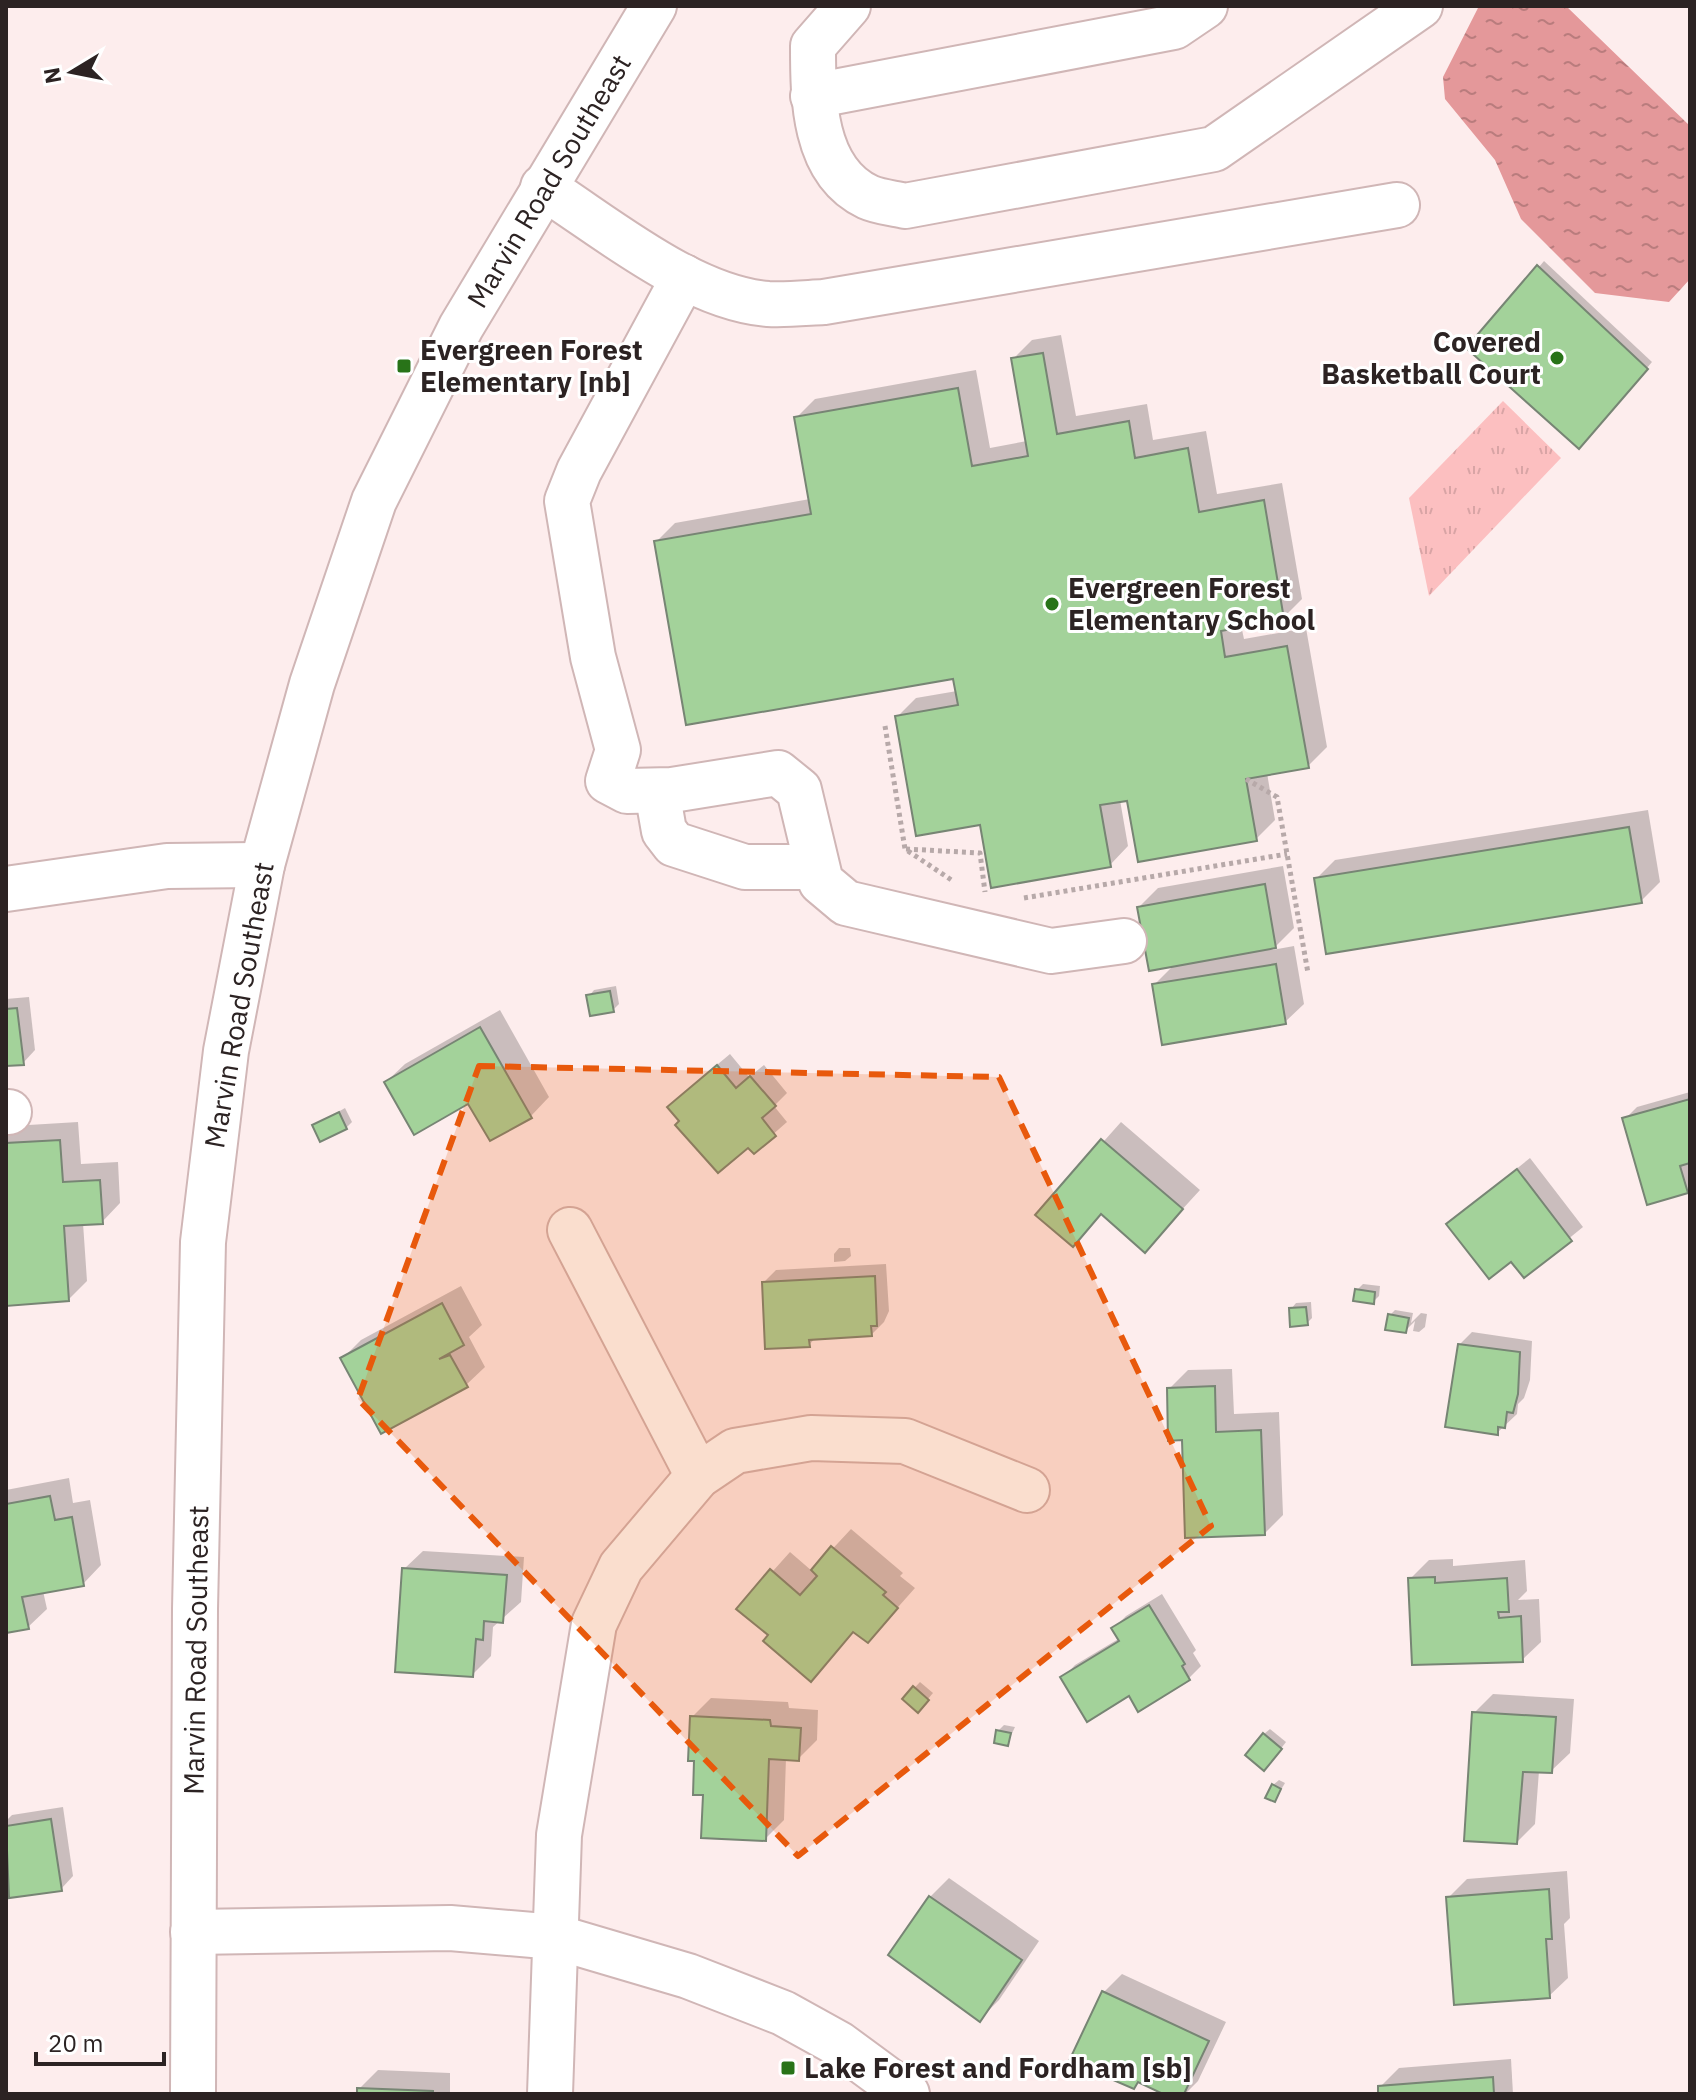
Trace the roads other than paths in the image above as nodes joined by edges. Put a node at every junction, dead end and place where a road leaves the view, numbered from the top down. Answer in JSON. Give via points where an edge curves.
{"nodes":[{"id":1,"x":654,"y":6,"type":"edge"},
{"id":2,"x":848,"y":6,"type":"edge"},
{"id":3,"x":1205,"y":6,"type":"edge"},
{"id":4,"x":1420,"y":6,"type":"edge"},
{"id":5,"x":813,"y":96,"type":"junction"},
{"id":6,"x":543,"y":187,"type":"junction"},
{"id":7,"x":1397,"y":205,"type":"dead end"},
{"id":8,"x":684,"y":277,"type":"junction"},
{"id":9,"x":657,"y":791,"type":"junction"},
{"id":10,"x":262,"y":865,"type":"junction"},
{"id":11,"x":816,"y":867,"type":"junction"},
{"id":12,"x":6,"y":889,"type":"edge"},
{"id":13,"x":1124,"y":941,"type":"dead end"},
{"id":14,"x":570,"y":1230,"type":"dead end"},
{"id":15,"x":698,"y":1476,"type":"junction"},
{"id":16,"x":1027,"y":1490,"type":"dead end"},
{"id":17,"x":193,"y":1932,"type":"junction"},
{"id":18,"x":556,"y":1937,"type":"junction"},
{"id":19,"x":193,"y":2094,"type":"edge"},
{"id":20,"x":550,"y":2094,"type":"edge"},
{"id":21,"x":907,"y":2094,"type":"edge"}],
"edges":[{"from":1,"to":6,"type":"street","name":"Marvin Road Southeast"},
{"from":2,"to":5,"type":"street","via":[[813,46]]},
{"from":3,"to":5,"type":"street","via":[[1174,27]]},
{"from":4,"to":5,"type":"street","via":[[1214,149],[905,206],[867,196],[839,174],[822,141]]},
{"from":6,"to":8,"type":"street"},
{"from":6,"to":10,"type":"street","name":"Marvin Road Southeast","via":[[461,327],[374,501],[312,684]]},
{"from":7,"to":8,"type":"street","via":[[824,302],[754,301]]},
{"from":8,"to":9,"type":"street","via":[[567,501],[593,657],[618,750],[608,781],[627,791]]},
{"from":9,"to":11,"type":"street","via":[[664,831],[674,844],[745,867]]},
{"from":9,"to":11,"type":"street","via":[[778,773],[799,790]]},
{"from":10,"to":12,"type":"street","via":[[167,866]]},
{"from":10,"to":17,"type":"street","name":"Marvin Road Southeast","via":[[226,1051],[203,1242]]},
{"from":11,"to":13,"type":"street","via":[[821,882],[846,903],[1051,951]]},
{"from":14,"to":15,"type":"street"},
{"from":15,"to":16,"type":"street","via":[[735,1451],[811,1438],[905,1441]]},
{"from":15,"to":18,"type":"street","via":[[621,1567],[594,1624],[559,1835]]},
{"from":17,"to":18,"type":"street","via":[[450,1928]]},
{"from":17,"to":19,"type":"street","name":"Marvin Road Southeast"},
{"from":18,"to":20,"type":"street"},
{"from":18,"to":21,"type":"street","via":[[688,1976],[783,2013],[839,2044]]}]}
